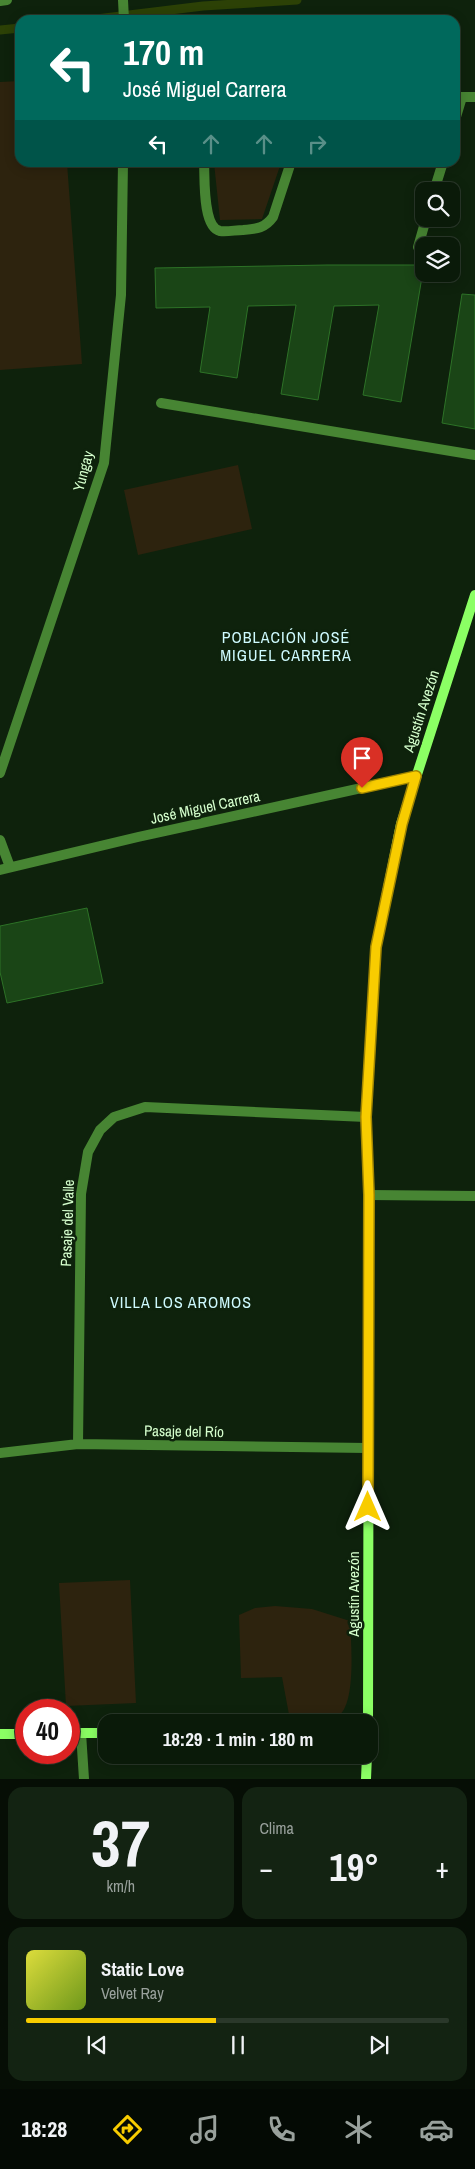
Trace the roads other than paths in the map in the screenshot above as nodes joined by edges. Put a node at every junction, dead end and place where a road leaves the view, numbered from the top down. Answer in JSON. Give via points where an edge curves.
{"nodes":[{"id":1,"x":6,"y":0,"type":"edge"},
{"id":2,"x":123,"y":0,"type":"edge"},
{"id":3,"x":0,"y":1,"type":"edge"},
{"id":4,"x":124,"y":15,"type":"edge"},
{"id":5,"x":460,"y":97,"type":"edge"},
{"id":6,"x":475,"y":97,"type":"edge"},
{"id":7,"x":123,"y":167,"type":"edge"},
{"id":8,"x":204,"y":167,"type":"edge"},
{"id":9,"x":289,"y":167,"type":"edge"},
{"id":10,"x":441,"y":167,"type":"edge"},
{"id":11,"x":437,"y":182,"type":"edge"},
{"id":12,"x":162,"y":403,"type":"dead end"},
{"id":13,"x":475,"y":455,"type":"edge"},
{"id":14,"x":475,"y":595,"type":"edge"},
{"id":15,"x":0,"y":773,"type":"edge"},
{"id":16,"x":416,"y":776,"type":"junction"},
{"id":17,"x":0,"y":840,"type":"edge"},
{"id":18,"x":5,"y":869,"type":"edge"},
{"id":19,"x":366,"y":1117,"type":"junction"},
{"id":20,"x":369,"y":1195,"type":"junction"},
{"id":21,"x":475,"y":1196,"type":"edge"},
{"id":22,"x":78,"y":1444,"type":"junction"},
{"id":23,"x":368,"y":1448,"type":"junction"},
{"id":24,"x":0,"y":1453,"type":"edge"},
{"id":25,"x":368,"y":1714,"type":"edge"},
{"id":26,"x":81,"y":1733,"type":"joint"},
{"id":27,"x":98,"y":1733,"type":"edge"},
{"id":28,"x":0,"y":1734,"type":"edge"},
{"id":29,"x":15,"y":1734,"type":"edge"},
{"id":30,"x":367,"y":1764,"type":"edge"},
{"id":31,"x":84,"y":1779,"type":"edge"},
{"id":32,"x":366,"y":1779,"type":"edge"}],
"edges":[{"from":1,"to":3,"type":"street"},
{"from":2,"to":4,"type":"street"},
{"from":5,"to":6,"type":"street"},
{"from":7,"to":15,"type":"street","name":"Yungay","via":[[121,295],[104,463]]},
{"from":8,"to":9,"type":"street","via":[[208,214],[214,227],[220,230],[257,229],[269,222]]},
{"from":10,"to":11,"type":"street"},
{"from":12,"to":13,"type":"street"},
{"from":14,"to":16,"type":"street","name":"Agustín Avezón"},
{"from":16,"to":18,"type":"street","name":"José Miguel Carrera"},
{"from":16,"to":19,"type":"street","name":"Agustín Avezón","via":[[402,824],[376,947]]},
{"from":17,"to":18,"type":"street"},
{"from":19,"to":20,"type":"street","name":"Agustín Avezón"},
{"from":19,"to":22,"type":"street","name":"Pasaje del Valle","via":[[145,1107],[114,1117],[100,1130],[88,1152],[81,1194]]},
{"from":20,"to":21,"type":"street"},
{"from":20,"to":23,"type":"street","name":"Agustín Avezón"},
{"from":22,"to":23,"type":"street","name":"Pasaje del Río"},
{"from":22,"to":24,"type":"street","name":"Pasaje del Río"},
{"from":23,"to":25,"type":"street","name":"Agustín Avezón"},
{"from":26,"to":27,"type":"street"},
{"from":26,"to":31,"type":"street"},
{"from":28,"to":29,"type":"street"},
{"from":30,"to":32,"type":"street"}]}
